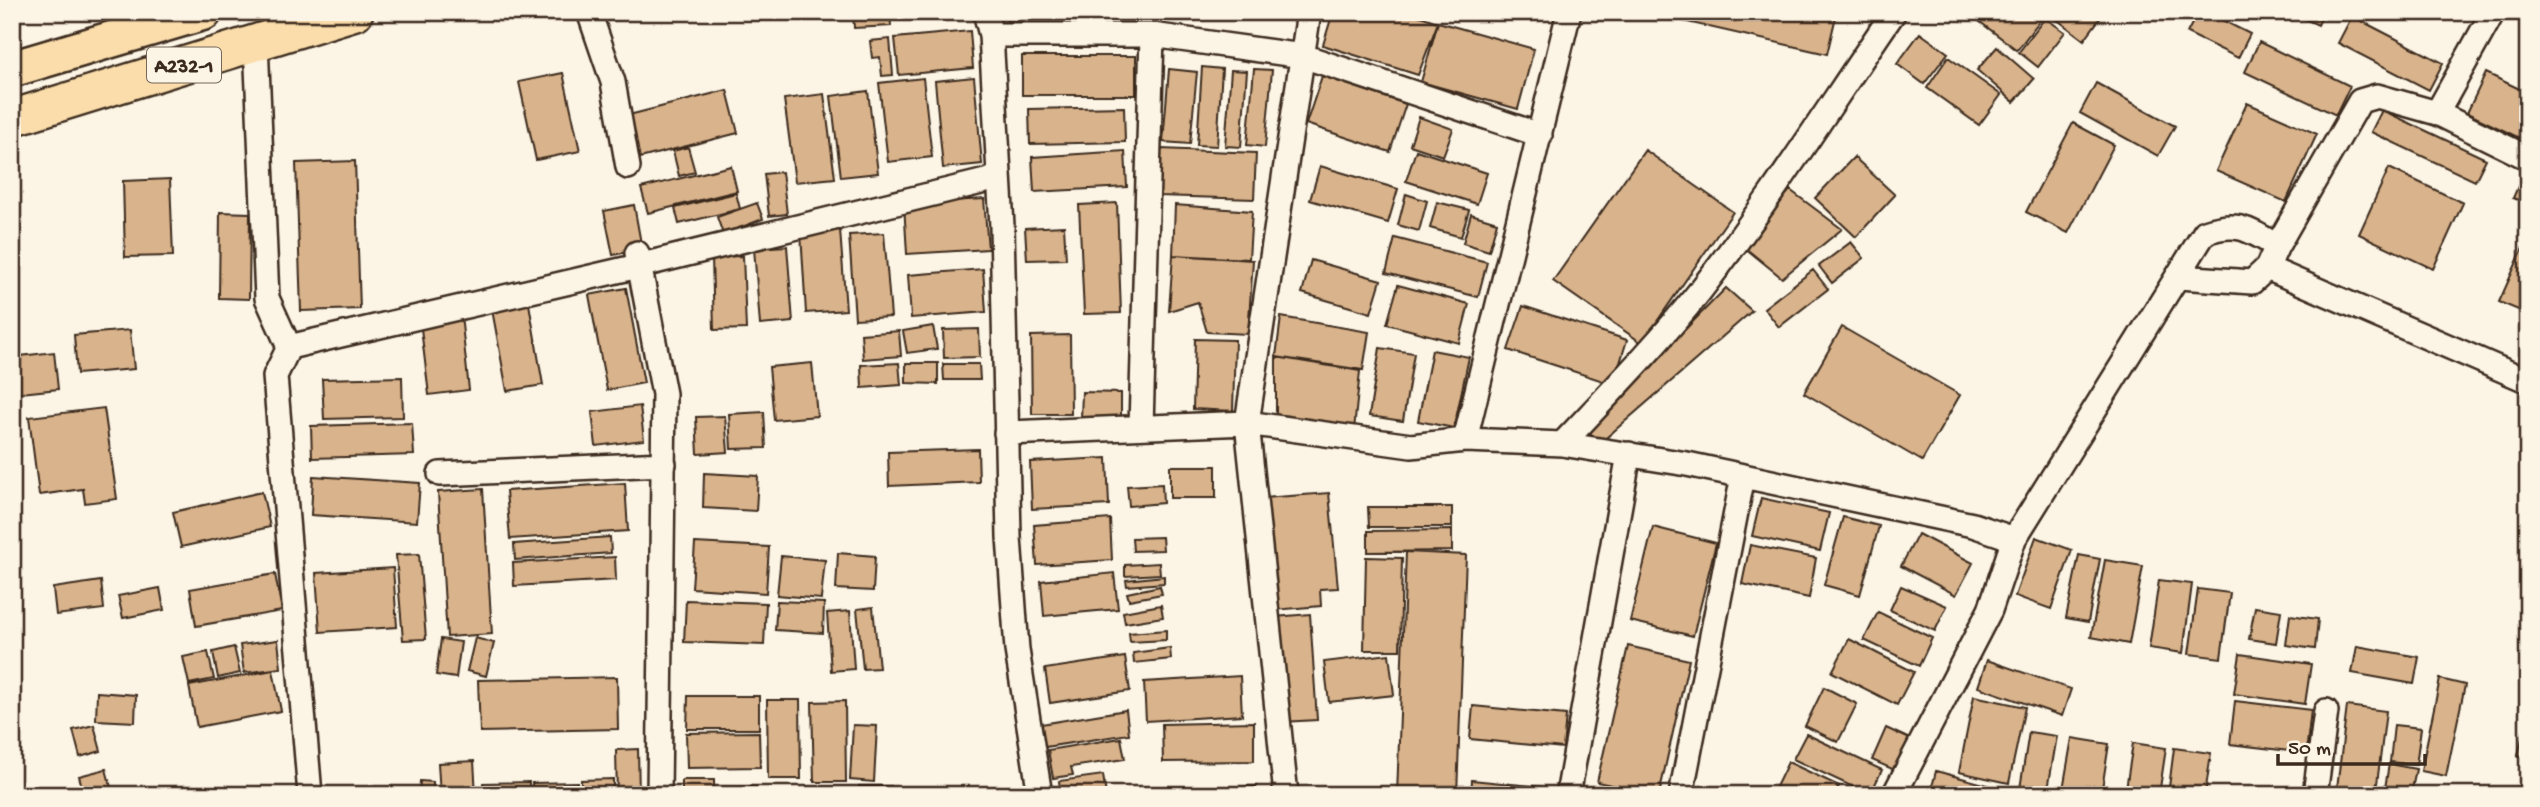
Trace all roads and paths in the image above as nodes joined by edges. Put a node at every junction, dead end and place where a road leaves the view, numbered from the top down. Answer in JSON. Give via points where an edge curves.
{"nodes":[{"id":1,"x":204,"y":12,"type":"edge"},
{"id":2,"x":355,"y":12,"type":"edge"},
{"id":3,"x":589,"y":12,"type":"edge"},
{"id":4,"x":985,"y":12,"type":"edge"},
{"id":5,"x":1309,"y":12,"type":"edge"},
{"id":6,"x":1569,"y":12,"type":"edge"},
{"id":7,"x":1894,"y":12,"type":"edge"},
{"id":8,"x":2493,"y":12,"type":"edge"},
{"id":9,"x":1152,"y":34,"type":"junction"},
{"id":10,"x":991,"y":35,"type":"junction"},
{"id":11,"x":256,"y":43,"type":"junction"},
{"id":12,"x":1303,"y":56,"type":"junction"},
{"id":13,"x":12,"y":69,"type":"edge"},
{"id":14,"x":2437,"y":113,"type":"junction"},
{"id":15,"x":12,"y":118,"type":"edge"},
{"id":16,"x":1540,"y":135,"type":"junction"},
{"id":17,"x":2528,"y":158,"type":"edge"},
{"id":18,"x":628,"y":167,"type":"dead end"},
{"id":19,"x":998,"y":178,"type":"junction"},
{"id":20,"x":2277,"y":246,"type":"junction"},
{"id":21,"x":638,"y":260,"type":"junction"},
{"id":22,"x":2267,"y":268,"type":"junction"},
{"id":23,"x":2179,"y":277,"type":"junction"},
{"id":24,"x":289,"y":347,"type":"junction"},
{"id":25,"x":2528,"y":381,"type":"edge"},
{"id":26,"x":1247,"y":423,"type":"junction"},
{"id":27,"x":1141,"y":427,"type":"junction"},
{"id":28,"x":1006,"y":433,"type":"junction"},
{"id":29,"x":1465,"y":440,"type":"junction"},
{"id":30,"x":1562,"y":444,"type":"junction"},
{"id":31,"x":1629,"y":454,"type":"junction"},
{"id":32,"x":664,"y":464,"type":"junction"},
{"id":33,"x":440,"y":474,"type":"dead end"},
{"id":34,"x":1743,"y":476,"type":"junction"},
{"id":35,"x":2014,"y":539,"type":"junction"},
{"id":36,"x":2326,"y":711,"type":"dead end"},
{"id":37,"x":310,"y":795,"type":"edge"},
{"id":38,"x":659,"y":795,"type":"edge"},
{"id":39,"x":1040,"y":795,"type":"edge"},
{"id":40,"x":1286,"y":795,"type":"edge"},
{"id":41,"x":1568,"y":795,"type":"edge"},
{"id":42,"x":1681,"y":795,"type":"edge"},
{"id":43,"x":1894,"y":795,"type":"edge"},
{"id":44,"x":2315,"y":795,"type":"edge"}],
"edges":[{"from":1,"to":13,"type":"highway","number":"A232-1"},
{"from":2,"to":11,"type":"highway","number":"A232-1"},
{"from":3,"to":18,"type":"street","via":[[613,82]]},
{"from":4,"to":10,"type":"street"},
{"from":5,"to":12,"type":"street"},
{"from":6,"to":16,"type":"street"},
{"from":7,"to":30,"type":"street","via":[[1732,249],[1653,348]]},
{"from":8,"to":14,"type":"street"},
{"from":9,"to":10,"type":"street"},
{"from":9,"to":12,"type":"street"},
{"from":9,"to":27,"type":"street"},
{"from":10,"to":19,"type":"street"},
{"from":11,"to":15,"type":"highway","number":"A232-1"},
{"from":11,"to":24,"type":"street","via":[[267,298]]},
{"from":12,"to":16,"type":"street"},
{"from":12,"to":26,"type":"street"},
{"from":14,"to":17,"type":"street"},
{"from":14,"to":20,"type":"street","via":[[2378,96],[2360,101]]},
{"from":16,"to":29,"type":"street"},
{"from":19,"to":21,"type":"street"},
{"from":19,"to":28,"type":"street"},
{"from":20,"to":22,"type":"street"},
{"from":20,"to":23,"type":"street","via":[[2244,227],[2222,226],[2205,232]]},
{"from":21,"to":24,"type":"street"},
{"from":21,"to":32,"type":"street","via":[[664,394]]},
{"from":22,"to":23,"type":"street","via":[[2252,282]]},
{"from":22,"to":25,"type":"street"},
{"from":23,"to":35,"type":"street"},
{"from":24,"to":37,"type":"street","via":[[275,376]]},
{"from":26,"to":27,"type":"street"},
{"from":26,"to":29,"type":"street","via":[[1411,446]]},
{"from":26,"to":40,"type":"street"},
{"from":27,"to":28,"type":"street"},
{"from":28,"to":39,"type":"street","via":[[1017,650]]},
{"from":29,"to":30,"type":"street"},
{"from":30,"to":31,"type":"street"},
{"from":31,"to":34,"type":"street"},
{"from":31,"to":41,"type":"street"},
{"from":32,"to":33,"type":"street"},
{"from":32,"to":38,"type":"street"},
{"from":34,"to":35,"type":"street","via":[[1973,525]]},
{"from":34,"to":42,"type":"street"},
{"from":35,"to":43,"type":"street","via":[[1990,610]]},
{"from":36,"to":44,"type":"street"}]}
